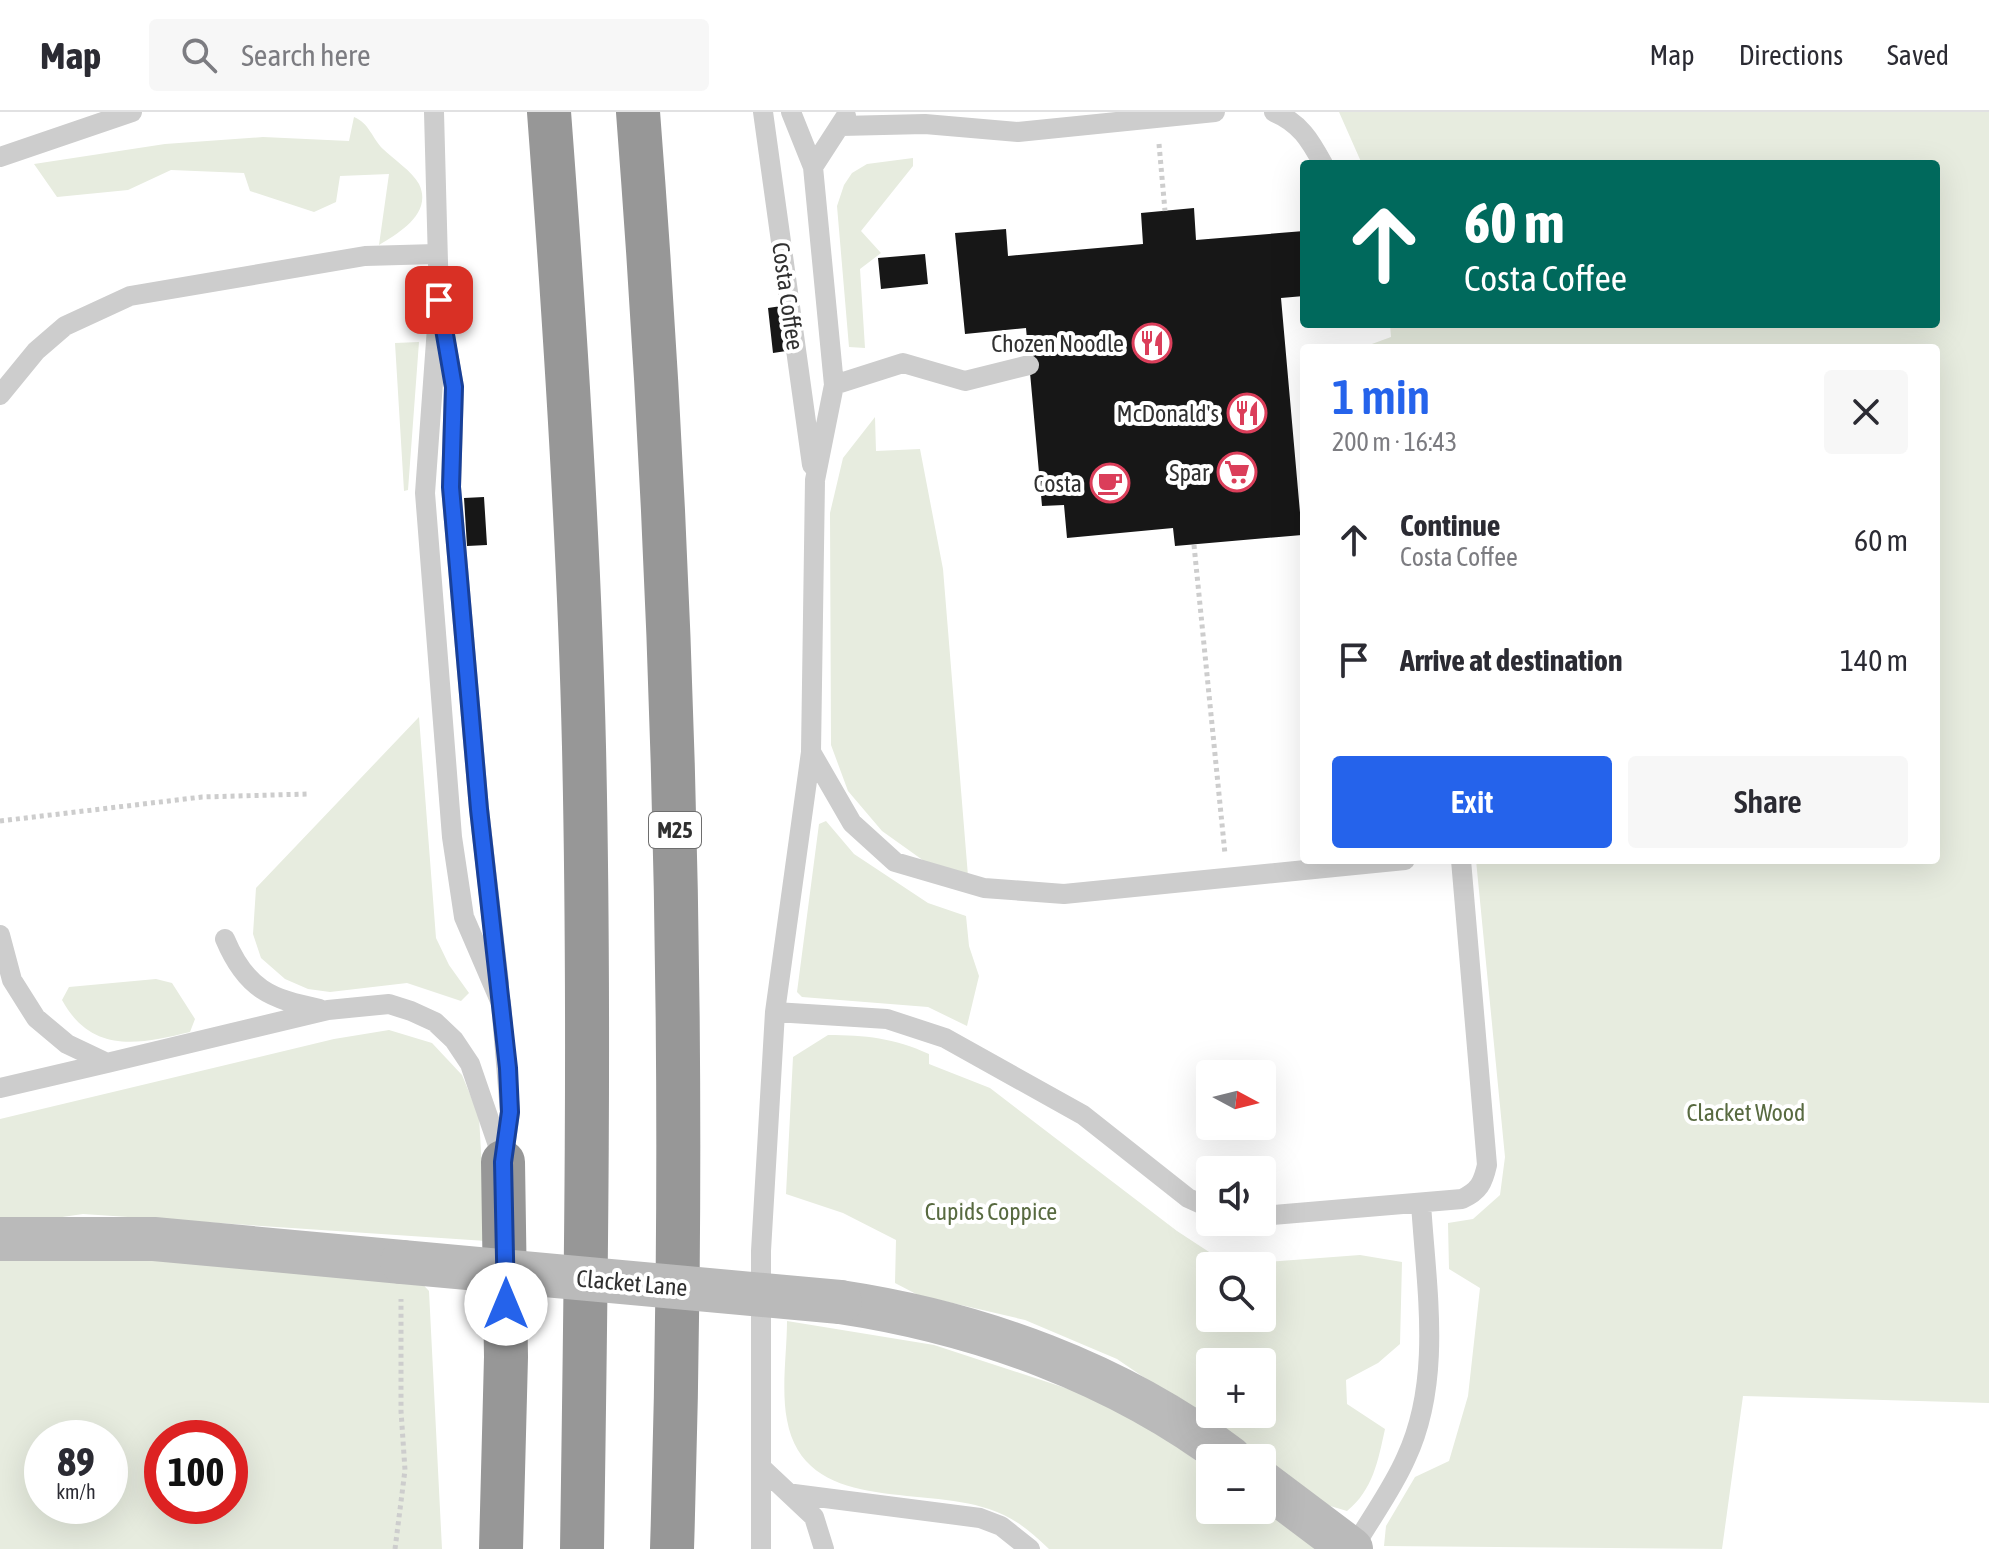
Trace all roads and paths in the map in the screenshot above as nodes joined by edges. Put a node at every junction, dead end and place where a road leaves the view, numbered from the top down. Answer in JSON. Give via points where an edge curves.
{"nodes":[{"id":1,"x":132,"y":112,"type":"edge"},
{"id":2,"x":549,"y":112,"type":"edge"},
{"id":3,"x":638,"y":112,"type":"edge"},
{"id":4,"x":763,"y":112,"type":"edge"},
{"id":5,"x":791,"y":112,"type":"edge"},
{"id":6,"x":1215,"y":112,"type":"edge"},
{"id":7,"x":1274,"y":112,"type":"edge"},
{"id":8,"x":431,"y":113,"type":"edge"},
{"id":9,"x":844,"y":119,"type":"edge"},
{"id":10,"x":1158,"y":137,"type":"dead end"},
{"id":11,"x":0,"y":157,"type":"edge"},
{"id":12,"x":1321,"y":160,"type":"edge"},
{"id":13,"x":813,"y":167,"type":"junction"},
{"id":14,"x":1165,"y":211,"type":"dead end"},
{"id":15,"x":436,"y":254,"type":"junction"},
{"id":16,"x":439,"y":300,"type":"junction"},
{"id":17,"x":1029,"y":365,"type":"dead end"},
{"id":18,"x":834,"y":385,"type":"junction"},
{"id":19,"x":0,"y":395,"type":"edge"},
{"id":20,"x":815,"y":480,"type":"junction"},
{"id":21,"x":1194,"y":545,"type":"dead end"},
{"id":22,"x":811,"y":752,"type":"junction"},
{"id":23,"x":308,"y":794,"type":"dead end"},
{"id":24,"x":0,"y":821,"type":"edge"},
{"id":25,"x":1363,"y":864,"type":"edge"},
{"id":26,"x":1461,"y":864,"type":"edge"},
{"id":27,"x":1227,"y":877,"type":"junction"},
{"id":28,"x":0,"y":935,"type":"edge"},
{"id":29,"x":225,"y":939,"type":"dead end"},
{"id":30,"x":501,"y":1003,"type":"junction"},
{"id":31,"x":328,"y":1010,"type":"junction"},
{"id":32,"x":775,"y":1012,"type":"junction"},
{"id":33,"x":107,"y":1063,"type":"junction"},
{"id":34,"x":0,"y":1088,"type":"edge"},
{"id":35,"x":503,"y":1162,"type":"junction"},
{"id":36,"x":1196,"y":1202,"type":"edge"},
{"id":37,"x":1421,"y":1203,"type":"junction"},
{"id":38,"x":1276,"y":1215,"type":"edge"},
{"id":39,"x":0,"y":1239,"type":"edge"},
{"id":40,"x":402,"y":1262,"type":"junction"},
{"id":41,"x":1209,"y":1444,"type":"edge"},
{"id":42,"x":764,"y":1470,"type":"junction"},
{"id":43,"x":1276,"y":1492,"type":"edge"},
{"id":44,"x":794,"y":1494,"type":"junction"},
{"id":45,"x":395,"y":1549,"type":"edge"},
{"id":46,"x":501,"y":1549,"type":"edge"},
{"id":47,"x":582,"y":1549,"type":"edge"},
{"id":48,"x":672,"y":1549,"type":"edge"},
{"id":49,"x":761,"y":1549,"type":"edge"},
{"id":50,"x":824,"y":1549,"type":"edge"},
{"id":51,"x":1030,"y":1549,"type":"edge"},
{"id":52,"x":1352,"y":1549,"type":"edge"}],
"edges":[{"from":1,"to":11,"type":"lane"},
{"from":2,"to":47,"type":"highway","via":[[568,379],[584,758]]},
{"from":3,"to":48,"type":"highway","number":"M25","via":[[668,608],[677,919],[680,1168]]},
{"from":4,"to":20,"type":"lane","name":"Costa Coffee"},
{"from":5,"to":13,"type":"lane"},
{"from":6,"to":9,"type":"lane","via":[[1018,132]]},
{"from":7,"to":12,"type":"lane","via":[[1292,119]]},
{"from":8,"to":15,"type":"lane"},
{"from":9,"to":13,"type":"lane"},
{"from":10,"to":14,"type":"path"},
{"from":13,"to":18,"type":"lane"},
{"from":15,"to":16,"type":"lane"},
{"from":15,"to":19,"type":"lane","via":[[365,256],[130,296],[65,326]]},
{"from":16,"to":30,"type":"lane","via":[[454,387],[451,487]]},
{"from":16,"to":30,"type":"lane","via":[[425,493],[451,821],[464,917]]},
{"from":17,"to":18,"type":"lane","via":[[965,381],[903,363]]},
{"from":18,"to":20,"type":"lane"},
{"from":20,"to":22,"type":"lane"},
{"from":21,"to":27,"type":"path"},
{"from":22,"to":27,"type":"lane","via":[[852,823],[895,862],[984,888],[1064,894]]},
{"from":22,"to":32,"type":"lane"},
{"from":23,"to":24,"type":"path","via":[[202,797]]},
{"from":25,"to":27,"type":"lane"},
{"from":26,"to":37,"type":"lane","via":[[1487,1165],[1476,1192],[1462,1199]]},
{"from":28,"to":33,"type":"lane","via":[[12,980],[36,1018],[67,1044]]},
{"from":29,"to":31,"type":"lane","via":[[243,973],[259,989],[280,1001]]},
{"from":30,"to":35,"type":"lane","via":[[510,1112]]},
{"from":31,"to":33,"type":"lane"},
{"from":31,"to":35,"type":"lane","via":[[389,1004],[435,1022],[470,1064]]},
{"from":32,"to":36,"type":"lane","via":[[887,1019],[945,1038],[1083,1115]]},
{"from":32,"to":42,"type":"lane","via":[[761,1251]]},
{"from":33,"to":34,"type":"lane"},
{"from":35,"to":46,"type":"highway","via":[[506,1357]]},
{"from":37,"to":38,"type":"lane"},
{"from":37,"to":52,"type":"lane","via":[[1431,1350],[1423,1405],[1407,1458]]},
{"from":39,"to":40,"type":"street","name":"Clacket Lane","via":[[154,1239]]},
{"from":40,"to":41,"type":"street","name":"Clacket Lane","bridge":true,"via":[[840,1302],[959,1327],[1073,1368],[1158,1409]]},
{"from":40,"to":45,"type":"path","via":[[405,1470]]},
{"from":42,"to":44,"type":"lane"},
{"from":42,"to":49,"type":"lane"},
{"from":43,"to":52,"type":"street"},
{"from":44,"to":50,"type":"lane","via":[[814,1517]]},
{"from":44,"to":51,"type":"lane","via":[[980,1518],[1001,1526]]}]}
